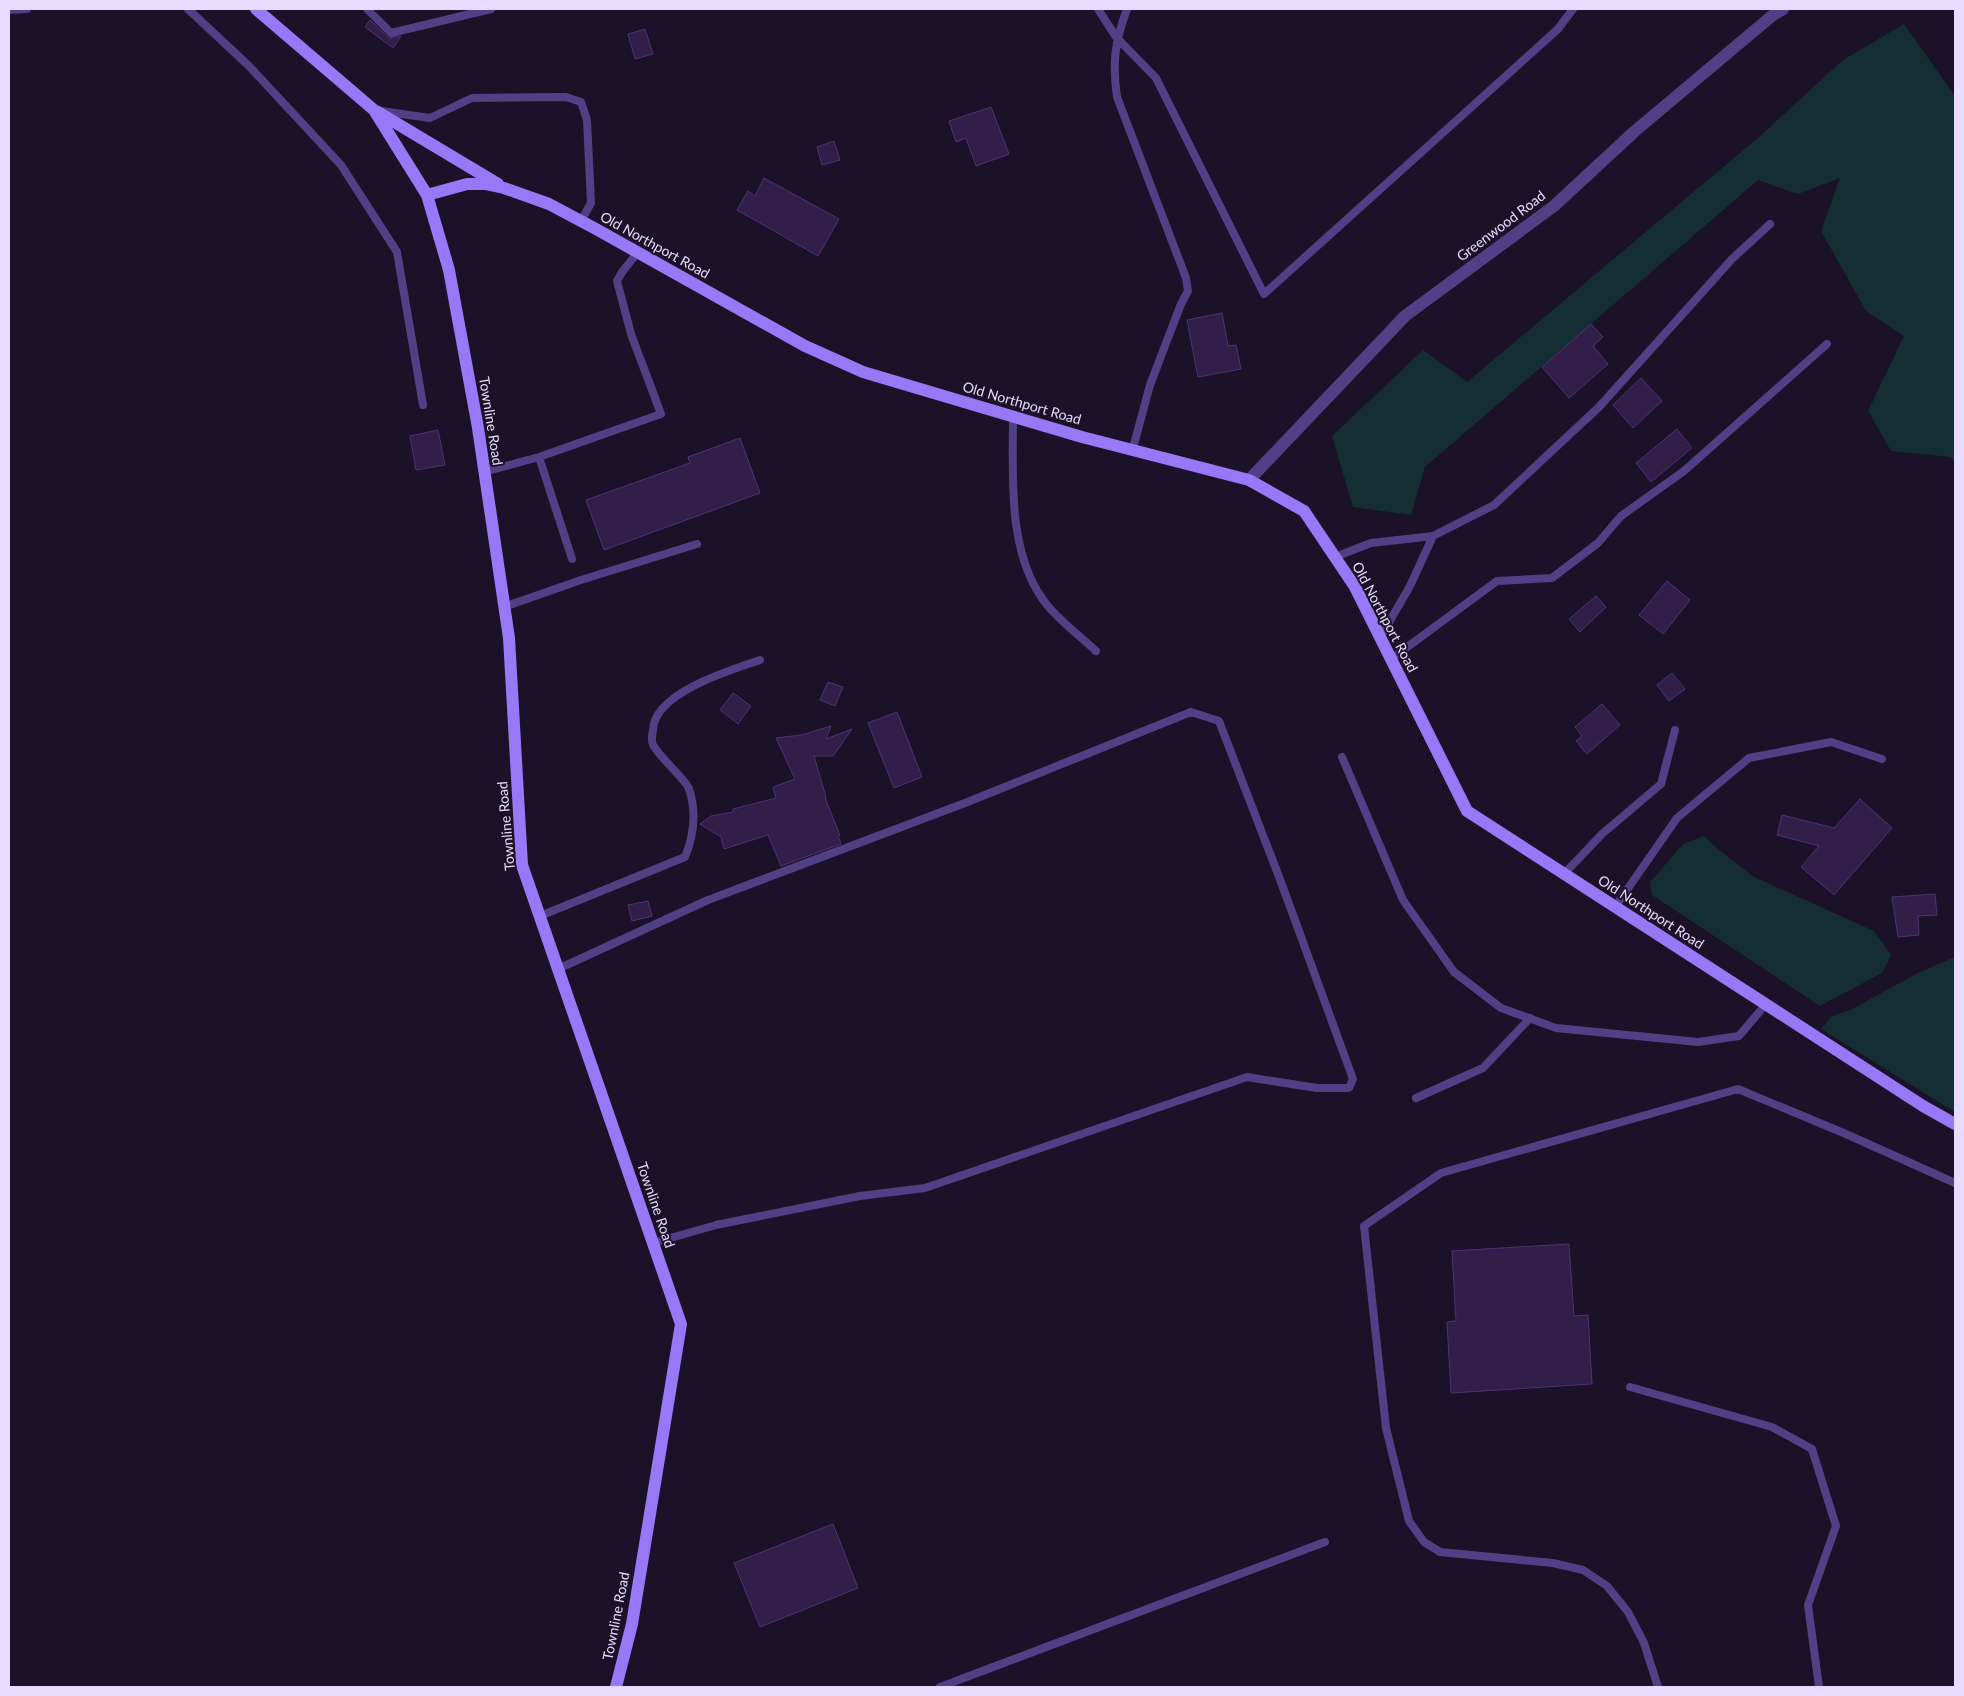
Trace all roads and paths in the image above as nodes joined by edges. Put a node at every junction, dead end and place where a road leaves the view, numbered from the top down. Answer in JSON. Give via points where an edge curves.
{"nodes":[{"id":1,"x":27,"y":9,"type":"edge"},
{"id":2,"x":188,"y":9,"type":"edge"},
{"id":3,"x":256,"y":9,"type":"edge"},
{"id":4,"x":367,"y":9,"type":"edge"},
{"id":5,"x":491,"y":9,"type":"edge"},
{"id":6,"x":1098,"y":9,"type":"edge"},
{"id":7,"x":1128,"y":9,"type":"edge"},
{"id":8,"x":1573,"y":9,"type":"edge"},
{"id":9,"x":1783,"y":9,"type":"edge"},
{"id":10,"x":9,"y":10,"type":"edge"},
{"id":11,"x":1116,"y":37,"type":"junction"},
{"id":12,"x":374,"y":110,"type":"junction"},
{"id":13,"x":504,"y":188,"type":"junction"},
{"id":14,"x":427,"y":195,"type":"junction"},
{"id":15,"x":581,"y":221,"type":"junction"},
{"id":16,"x":1770,"y":224,"type":"dead end"},
{"id":17,"x":638,"y":252,"type":"junction"},
{"id":18,"x":1827,"y":344,"type":"dead end"},
{"id":19,"x":423,"y":405,"type":"dead end"},
{"id":20,"x":1013,"y":416,"type":"junction"},
{"id":21,"x":1133,"y":448,"type":"junction"},
{"id":22,"x":539,"y":457,"type":"junction"},
{"id":23,"x":484,"y":472,"type":"junction"},
{"id":24,"x":1249,"y":480,"type":"junction"},
{"id":25,"x":1432,"y":536,"type":"junction"},
{"id":26,"x":697,"y":544,"type":"dead end"},
{"id":27,"x":1335,"y":557,"type":"junction"},
{"id":28,"x":572,"y":558,"type":"dead end"},
{"id":29,"x":504,"y":607,"type":"junction"},
{"id":30,"x":1380,"y":638,"type":"junction"},
{"id":31,"x":1096,"y":651,"type":"dead end"},
{"id":32,"x":1391,"y":659,"type":"junction"},
{"id":33,"x":760,"y":660,"type":"dead end"},
{"id":34,"x":1674,"y":730,"type":"dead end"},
{"id":35,"x":1342,"y":757,"type":"dead end"},
{"id":36,"x":1882,"y":759,"type":"dead end"},
{"id":37,"x":1564,"y":874,"type":"junction"},
{"id":38,"x":1615,"y":907,"type":"junction"},
{"id":39,"x":540,"y":916,"type":"junction"},
{"id":40,"x":558,"y":969,"type":"junction"},
{"id":41,"x":1766,"y":1004,"type":"junction"},
{"id":42,"x":1530,"y":1018,"type":"junction"},
{"id":43,"x":1416,"y":1098,"type":"dead end"},
{"id":44,"x":1955,"y":1124,"type":"edge"},
{"id":45,"x":1955,"y":1183,"type":"edge"},
{"id":46,"x":653,"y":1242,"type":"junction"},
{"id":47,"x":1630,"y":1387,"type":"dead end"},
{"id":48,"x":1325,"y":1542,"type":"dead end"},
{"id":49,"x":616,"y":1687,"type":"edge"},
{"id":50,"x":940,"y":1687,"type":"edge"},
{"id":51,"x":1658,"y":1687,"type":"edge"},
{"id":52,"x":1819,"y":1687,"type":"edge"}],
"edges":[{"from":1,"to":10,"type":"lane"},
{"from":2,"to":19,"type":"lane","via":[[249,66],[341,165],[397,252]]},
{"from":3,"to":12,"type":"main road","name":"Townline Road"},
{"from":4,"to":5,"type":"lane","via":[[391,33]]},
{"from":6,"to":11,"type":"lane"},
{"from":7,"to":11,"type":"lane"},
{"from":8,"to":11,"type":"lane","via":[[1558,29],[1264,294],[1156,78]]},
{"from":9,"to":24,"type":"street","name":"Greenwood Road","via":[[1636,131],[1554,206],[1405,316]]},
{"from":11,"to":21,"type":"lane","via":[[1113,73],[1117,97],[1186,278],[1188,291],[1180,304],[1150,385]]},
{"from":12,"to":13,"type":"main road","name":"Old Northport Road"},
{"from":12,"to":14,"type":"main road","name":"Townline Road"},
{"from":12,"to":15,"type":"lane","via":[[430,118],[472,98],[566,97],[580,102],[586,120],[591,203]]},
{"from":13,"to":14,"type":"main road","name":"Old Northport Road","via":[[467,184]]},
{"from":13,"to":15,"type":"main road","name":"Old Northport Road","via":[[549,204]]},
{"from":14,"to":23,"type":"main road","name":"Townline Road","via":[[449,270]]},
{"from":15,"to":17,"type":"main road","name":"Old Northport Road"},
{"from":16,"to":25,"type":"lane","via":[[1732,259],[1599,407],[1494,505]]},
{"from":17,"to":20,"type":"main road","name":"Old Northport Road","via":[[806,346],[863,372]]},
{"from":17,"to":22,"type":"lane","via":[[618,276],[618,290],[661,414]]},
{"from":18,"to":32,"type":"lane","via":[[1684,471],[1621,516],[1598,543],[1552,578],[1497,581]]},
{"from":20,"to":21,"type":"main road","name":"Old Northport Road"},
{"from":20,"to":31,"type":"lane","via":[[1013,498],[1023,563],[1044,602]]},
{"from":21,"to":24,"type":"main road","name":"Old Northport Road"},
{"from":22,"to":23,"type":"lane"},
{"from":22,"to":28,"type":"lane"},
{"from":23,"to":29,"type":"main road","name":"Townline Road"},
{"from":24,"to":27,"type":"main road","name":"Old Northport Road","via":[[1304,511]]},
{"from":25,"to":27,"type":"lane","via":[[1371,543]]},
{"from":25,"to":30,"type":"lane","via":[[1410,586]]},
{"from":26,"to":29,"type":"lane"},
{"from":27,"to":30,"type":"main road","name":"Old Northport Road","via":[[1355,587]]},
{"from":29,"to":39,"type":"main road","name":"Townline Road","via":[[509,638],[522,865]]},
{"from":30,"to":32,"type":"main road","name":"Old Northport Road"},
{"from":32,"to":37,"type":"main road","name":"Old Northport Road","via":[[1467,811]]},
{"from":33,"to":39,"type":"lane","via":[[720,673],[684,691],[663,708],[653,722],[652,743],[664,763],[689,787],[694,816],[685,857]]},
{"from":34,"to":37,"type":"lane","via":[[1661,784],[1602,834]]},
{"from":35,"to":42,"type":"lane","via":[[1403,900],[1454,972],[1501,1008]]},
{"from":36,"to":38,"type":"lane","via":[[1831,742],[1749,758],[1677,818]]},
{"from":37,"to":38,"type":"main road","name":"Old Northport Road"},
{"from":38,"to":41,"type":"main road","name":"Old Northport Road"},
{"from":39,"to":40,"type":"main road","name":"Townline Road"},
{"from":40,"to":46,"type":"main road","name":"Townline Road"},
{"from":40,"to":46,"type":"lane","via":[[708,900],[965,803],[1191,712],[1219,721],[1353,1079],[1349,1088],[1317,1088],[1247,1077],[925,1188],[860,1196],[725,1223]]},
{"from":41,"to":42,"type":"lane","via":[[1739,1036],[1698,1042],[1556,1028]]},
{"from":41,"to":44,"type":"main road","name":"Old Northport Road"},
{"from":42,"to":43,"type":"lane","via":[[1483,1068]]},
{"from":45,"to":51,"type":"lane","via":[[1738,1090],[1441,1173],[1364,1226],[1386,1428],[1409,1521],[1424,1542],[1440,1552],[1553,1563],[1591,1575],[1607,1586],[1628,1612],[1644,1642]]},
{"from":46,"to":49,"type":"main road","name":"Townline Road","via":[[681,1324],[632,1624]]},
{"from":47,"to":52,"type":"lane","via":[[1772,1426],[1812,1449],[1836,1526],[1808,1604]]},
{"from":48,"to":50,"type":"lane"}]}
